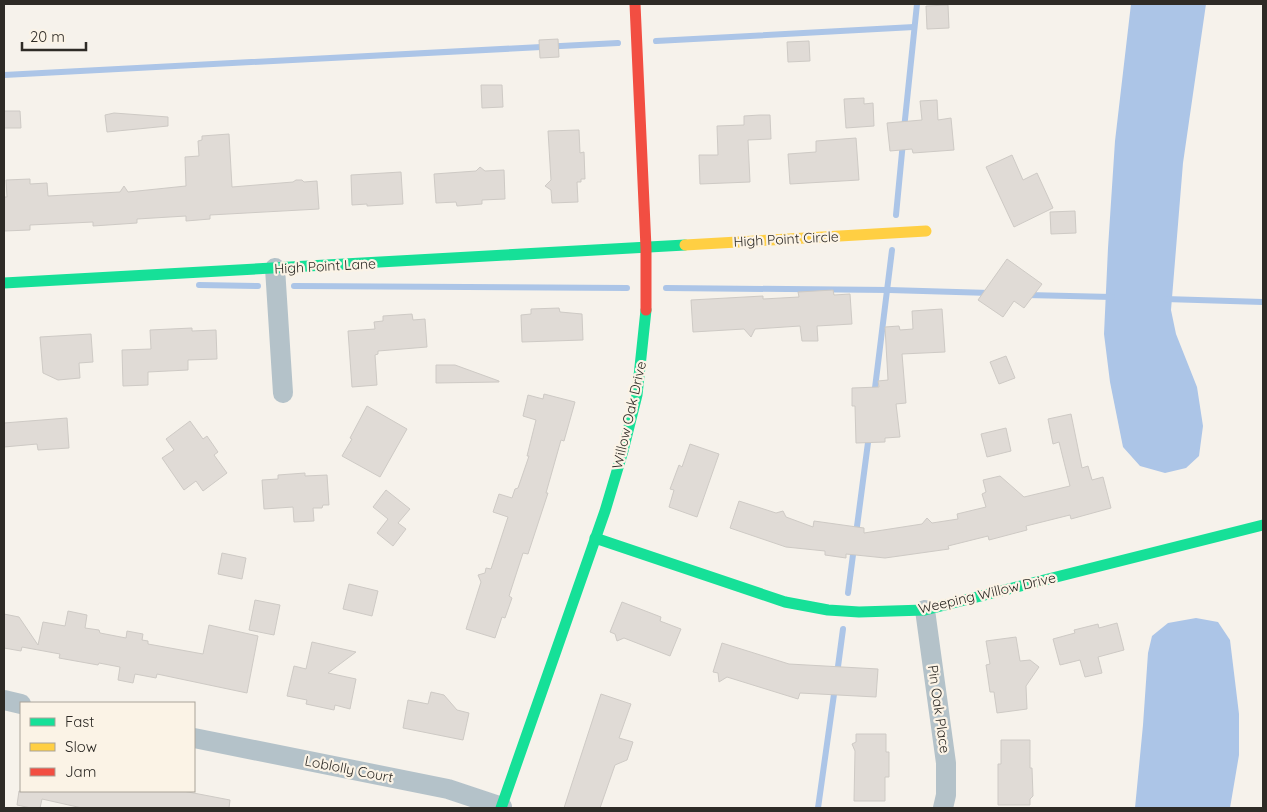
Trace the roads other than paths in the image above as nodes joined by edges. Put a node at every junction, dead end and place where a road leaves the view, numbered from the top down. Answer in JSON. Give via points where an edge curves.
{"nodes":[{"id":1,"x":635,"y":4,"type":"edge"},
{"id":2,"x":926,"y":231,"type":"dead end"},
{"id":3,"x":646,"y":248,"type":"junction"},
{"id":4,"x":275,"y":268,"type":"junction"},
{"id":5,"x":4,"y":283,"type":"edge"},
{"id":6,"x":283,"y":393,"type":"dead end"},
{"id":7,"x":1263,"y":525,"type":"edge"},
{"id":8,"x":595,"y":538,"type":"junction"},
{"id":9,"x":925,"y":610,"type":"junction"},
{"id":10,"x":4,"y":700,"type":"edge"},
{"id":11,"x":20,"y":704,"type":"edge"},
{"id":12,"x":195,"y":738,"type":"edge"},
{"id":13,"x":501,"y":808,"type":"edge"},
{"id":14,"x":943,"y":808,"type":"edge"}],
"edges":[{"from":1,"to":3,"type":"street","name":"Willow Oak Drive"},
{"from":2,"to":3,"type":"street","name":"High Point Circle"},
{"from":3,"to":4,"type":"street","name":"High Point Lane"},
{"from":3,"to":8,"type":"street","name":"Willow Oak Drive","via":[[647,304],[636,395],[623,452]]},
{"from":4,"to":5,"type":"street","name":"High Point Lane"},
{"from":4,"to":6,"type":"street"},
{"from":7,"to":9,"type":"street","name":"Weeping Willow Drive"},
{"from":8,"to":9,"type":"street","name":"Weeping Willow Drive","via":[[785,602],[828,610]]},
{"from":8,"to":13,"type":"street","name":"Willow Oak Drive"},
{"from":9,"to":14,"type":"street","name":"Pin Oak Place","via":[[946,763]]},
{"from":10,"to":11,"type":"street"},
{"from":12,"to":13,"type":"street","name":"Loblolly Court","via":[[448,789]]}]}
